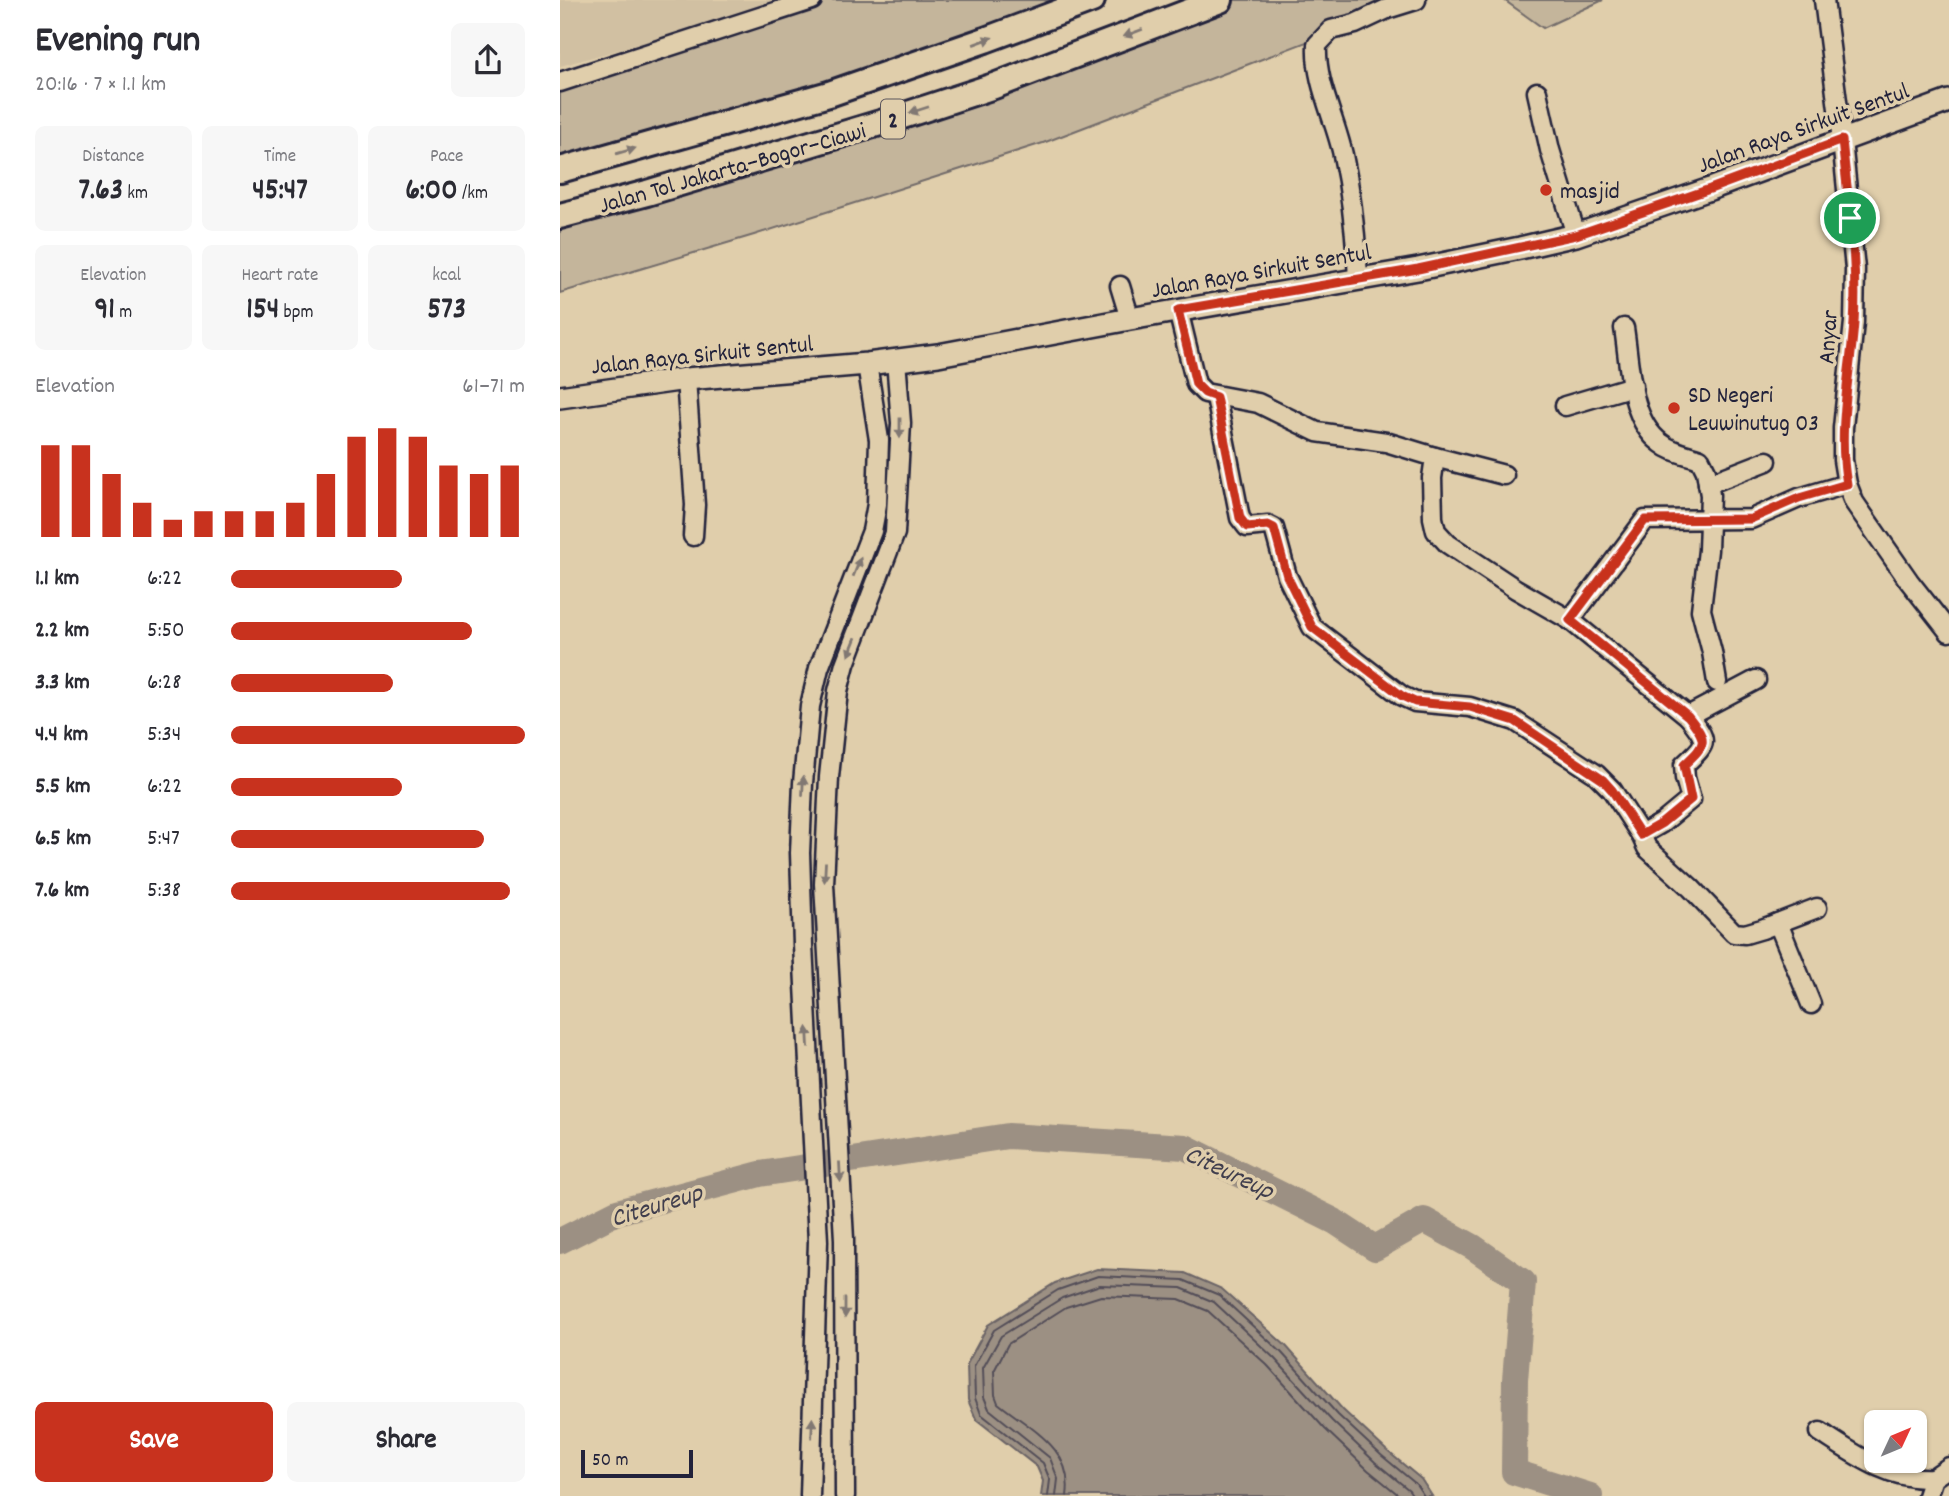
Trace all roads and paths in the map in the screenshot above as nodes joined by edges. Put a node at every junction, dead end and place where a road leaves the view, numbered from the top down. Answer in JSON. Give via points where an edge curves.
{"nodes":[{"id":1,"x":812,"y":0,"type":"edge"},
{"id":2,"x":1092,"y":0,"type":"edge"},
{"id":3,"x":1220,"y":0,"type":"edge"},
{"id":4,"x":1416,"y":0,"type":"edge"},
{"id":5,"x":1824,"y":0,"type":"edge"},
{"id":6,"x":560,"y":82,"type":"edge"},
{"id":7,"x":1537,"y":92,"type":"dead end"},
{"id":8,"x":1949,"y":101,"type":"edge"},
{"id":9,"x":1842,"y":140,"type":"junction"},
{"id":10,"x":560,"y":170,"type":"edge"},
{"id":11,"x":560,"y":216,"type":"edge"},
{"id":12,"x":1576,"y":235,"type":"junction"},
{"id":13,"x":1358,"y":279,"type":"junction"},
{"id":14,"x":1120,"y":286,"type":"dead end"},
{"id":15,"x":1178,"y":310,"type":"junction"},
{"id":16,"x":1130,"y":319,"type":"junction"},
{"id":17,"x":1624,"y":328,"type":"dead end"},
{"id":18,"x":896,"y":360,"type":"junction"},
{"id":19,"x":867,"y":364,"type":"junction"},
{"id":20,"x":686,"y":380,"type":"junction"},
{"id":21,"x":1633,"y":386,"type":"junction"},
{"id":22,"x":560,"y":397,"type":"edge"},
{"id":23,"x":1216,"y":397,"type":"junction"},
{"id":24,"x":1565,"y":406,"type":"dead end"},
{"id":25,"x":1435,"y":457,"type":"junction"},
{"id":26,"x":1767,"y":461,"type":"dead end"},
{"id":27,"x":900,"y":468,"type":"junction"},
{"id":28,"x":879,"y":469,"type":"junction"},
{"id":29,"x":1504,"y":475,"type":"dead end"},
{"id":30,"x":1708,"y":484,"type":"junction"},
{"id":31,"x":1847,"y":484,"type":"junction"},
{"id":32,"x":1709,"y":521,"type":"junction"},
{"id":33,"x":693,"y":536,"type":"dead end"},
{"id":34,"x":1570,"y":620,"type":"junction"},
{"id":35,"x":1949,"y":632,"type":"edge"},
{"id":36,"x":1756,"y":680,"type":"dead end"},
{"id":37,"x":1717,"y":682,"type":"dead end"},
{"id":38,"x":1688,"y":716,"type":"junction"},
{"id":39,"x":1641,"y":835,"type":"junction"},
{"id":40,"x":1817,"y":908,"type":"dead end"},
{"id":41,"x":1778,"y":923,"type":"junction"},
{"id":42,"x":1811,"y":1004,"type":"dead end"},
{"id":43,"x":811,"y":1084,"type":"junction"},
{"id":44,"x":835,"y":1084,"type":"junction"},
{"id":45,"x":1820,"y":1432,"type":"dead end"},
{"id":46,"x":1949,"y":1467,"type":"edge"},
{"id":47,"x":1933,"y":1478,"type":"junction"},
{"id":48,"x":810,"y":1496,"type":"edge"},
{"id":49,"x":845,"y":1496,"type":"edge"},
{"id":50,"x":1927,"y":1496,"type":"edge"}],
"edges":[{"from":1,"to":6,"type":"street"},
{"from":10,"to":2,"type":"highway","name":"Jalan Tol Jakarta–Bogor–Ciawi","number":"2","one_way":true,"via":[[829,94]]},
{"from":3,"to":11,"type":"highway","name":"Jalan Tol Jakarta–Bogor–Ciawi","number":"2","one_way":true,"via":[[995,86]]},
{"from":4,"to":13,"type":"street","via":[[1331,30],[1317,45],[1318,76],[1339,141],[1354,215]]},
{"from":5,"to":9,"type":"street","name":"Anyar"},
{"from":7,"to":12,"type":"street"},
{"from":8,"to":9,"type":"main road","name":"Jalan Raya Sirkuit Sentul"},
{"from":9,"to":12,"type":"main road","name":"Jalan Raya Sirkuit Sentul"},
{"from":9,"to":31,"type":"street","name":"Anyar","via":[[1855,269],[1843,428]]},
{"from":12,"to":13,"type":"main road","name":"Jalan Raya Sirkuit Sentul"},
{"from":13,"to":15,"type":"main road","name":"Jalan Raya Sirkuit Sentul"},
{"from":14,"to":16,"type":"street"},
{"from":15,"to":16,"type":"main road","name":"Jalan Raya Sirkuit Sentul"},
{"from":15,"to":23,"type":"street","via":[[1196,384]]},
{"from":16,"to":18,"type":"main road","name":"Jalan Raya Sirkuit Sentul"},
{"from":17,"to":21,"type":"street"},
{"from":18,"to":19,"type":"main road","name":"Jalan Raya Sirkuit Sentul"},
{"from":18,"to":27,"type":"street","one_way":true},
{"from":19,"to":20,"type":"main road","name":"Jalan Raya Sirkuit Sentul"},
{"from":19,"to":28,"type":"street"},
{"from":20,"to":22,"type":"main road","name":"Jalan Raya Sirkuit Sentul"},
{"from":20,"to":33,"type":"street"},
{"from":21,"to":24,"type":"street"},
{"from":21,"to":30,"type":"street","via":[[1643,424],[1660,443],[1700,459]]},
{"from":23,"to":25,"type":"street","via":[[1258,402],[1317,432],[1386,442]]},
{"from":23,"to":39,"type":"street","via":[[1240,518],[1247,527],[1274,528],[1287,576],[1312,627],[1402,696],[1415,702],[1470,707],[1515,721],[1603,780]]},
{"from":25,"to":29,"type":"street"},
{"from":25,"to":34,"type":"street","via":[[1432,498],[1436,531],[1448,544]]},
{"from":26,"to":30,"type":"street"},
{"from":27,"to":28,"type":"street"},
{"from":27,"to":44,"type":"street","one_way":true,"via":[[895,533],[845,664],[836,704],[824,884]]},
{"from":43,"to":28,"type":"street","one_way":true,"via":[[800,853],[806,735],[818,668],[872,531]]},
{"from":30,"to":32,"type":"street"},
{"from":31,"to":32,"type":"street","via":[[1751,519]]},
{"from":31,"to":35,"type":"street","name":"Anyar","via":[[1854,502]]},
{"from":32,"to":34,"type":"street","via":[[1645,520]]},
{"from":32,"to":37,"type":"street","via":[[1701,610]]},
{"from":34,"to":38,"type":"street"},
{"from":36,"to":38,"type":"street"},
{"from":38,"to":39,"type":"street","via":[[1704,745],[1684,765],[1691,799]]},
{"from":39,"to":41,"type":"street","via":[[1656,859],[1691,887],[1734,933]]},
{"from":40,"to":41,"type":"street"},
{"from":41,"to":42,"type":"street"},
{"from":43,"to":44,"type":"street"},
{"from":48,"to":43,"type":"street","one_way":true,"via":[[818,1241]]},
{"from":44,"to":49,"type":"street","one_way":true,"via":[[844,1239]]},
{"from":45,"to":47,"type":"street","via":[[1882,1468]]},
{"from":46,"to":47,"type":"street"},
{"from":47,"to":50,"type":"street"}]}
